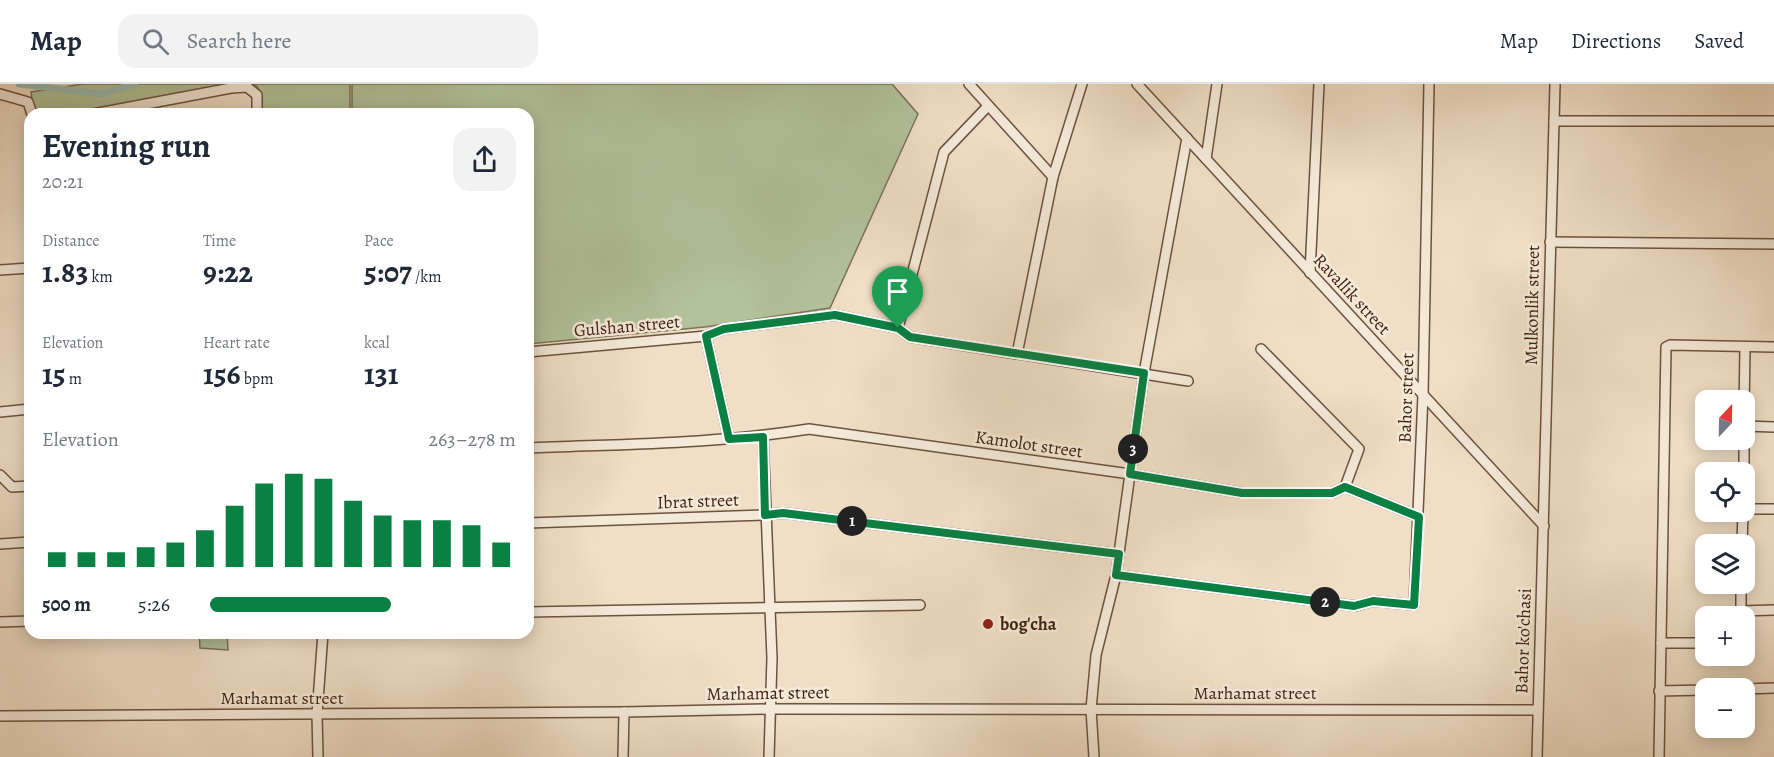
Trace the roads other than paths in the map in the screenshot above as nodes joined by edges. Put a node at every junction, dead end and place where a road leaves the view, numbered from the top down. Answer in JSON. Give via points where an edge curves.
{"nodes":[{"id":1,"x":969,"y":84,"type":"edge"},
{"id":2,"x":1082,"y":84,"type":"edge"},
{"id":3,"x":1137,"y":84,"type":"edge"},
{"id":4,"x":1217,"y":84,"type":"edge"},
{"id":5,"x":1319,"y":84,"type":"edge"},
{"id":6,"x":1429,"y":84,"type":"edge"},
{"id":7,"x":1555,"y":84,"type":"edge"},
{"id":8,"x":0,"y":94,"type":"edge"},
{"id":9,"x":988,"y":106,"type":"junction"},
{"id":10,"x":30,"y":108,"type":"edge"},
{"id":11,"x":125,"y":108,"type":"edge"},
{"id":12,"x":257,"y":108,"type":"edge"},
{"id":13,"x":1554,"y":121,"type":"junction"},
{"id":14,"x":1774,"y":121,"type":"edge"},
{"id":15,"x":1186,"y":138,"type":"junction"},
{"id":16,"x":1206,"y":159,"type":"junction"},
{"id":17,"x":1053,"y":177,"type":"junction"},
{"id":18,"x":1550,"y":242,"type":"junction"},
{"id":19,"x":1774,"y":244,"type":"edge"},
{"id":20,"x":24,"y":268,"type":"edge"},
{"id":21,"x":0,"y":270,"type":"edge"},
{"id":22,"x":1310,"y":273,"type":"junction"},
{"id":23,"x":898,"y":328,"type":"junction"},
{"id":24,"x":706,"y":336,"type":"junction"},
{"id":25,"x":1745,"y":347,"type":"junction"},
{"id":26,"x":1774,"y":347,"type":"edge"},
{"id":27,"x":1261,"y":349,"type":"dead end"},
{"id":28,"x":534,"y":351,"type":"edge"},
{"id":29,"x":1017,"y":354,"type":"junction"},
{"id":30,"x":1144,"y":373,"type":"junction"},
{"id":31,"x":1188,"y":381,"type":"dead end"},
{"id":32,"x":1744,"y":390,"type":"edge"},
{"id":33,"x":1423,"y":395,"type":"junction"},
{"id":34,"x":24,"y":410,"type":"edge"},
{"id":35,"x":0,"y":412,"type":"edge"},
{"id":36,"x":1755,"y":426,"type":"edge"},
{"id":37,"x":1774,"y":427,"type":"edge"},
{"id":38,"x":763,"y":437,"type":"junction"},
{"id":39,"x":729,"y":439,"type":"junction"},
{"id":40,"x":534,"y":447,"type":"edge"},
{"id":41,"x":1130,"y":474,"type":"junction"},
{"id":42,"x":0,"y":475,"type":"edge"},
{"id":43,"x":24,"y":486,"type":"edge"},
{"id":44,"x":1345,"y":487,"type":"junction"},
{"id":45,"x":1774,"y":509,"type":"edge"},
{"id":46,"x":1755,"y":510,"type":"edge"},
{"id":47,"x":765,"y":515,"type":"junction"},
{"id":48,"x":1419,"y":517,"type":"junction"},
{"id":49,"x":534,"y":523,"type":"edge"},
{"id":50,"x":1544,"y":526,"type":"junction"},
{"id":51,"x":24,"y":542,"type":"edge"},
{"id":52,"x":0,"y":544,"type":"edge"},
{"id":53,"x":1119,"y":554,"type":"junction"},
{"id":54,"x":1116,"y":575,"type":"junction"},
{"id":55,"x":920,"y":605,"type":"dead end"},
{"id":56,"x":768,"y":609,"type":"junction"},
{"id":57,"x":1774,"y":610,"type":"edge"},
{"id":58,"x":534,"y":612,"type":"edge"},
{"id":59,"x":1755,"y":612,"type":"edge"},
{"id":60,"x":24,"y":621,"type":"edge"},
{"id":61,"x":0,"y":622,"type":"edge"},
{"id":62,"x":323,"y":639,"type":"edge"},
{"id":63,"x":1661,"y":643,"type":"junction"},
{"id":64,"x":1695,"y":643,"type":"edge"},
{"id":65,"x":1774,"y":688,"type":"edge"},
{"id":66,"x":1755,"y":689,"type":"edge"},
{"id":67,"x":1695,"y":690,"type":"edge"},
{"id":68,"x":1659,"y":691,"type":"junction"},
{"id":69,"x":770,"y":709,"type":"junction"},
{"id":70,"x":1092,"y":709,"type":"junction"},
{"id":71,"x":1537,"y":710,"type":"junction"},
{"id":72,"x":624,"y":712,"type":"junction"},
{"id":73,"x":317,"y":714,"type":"junction"},
{"id":74,"x":0,"y":716,"type":"edge"},
{"id":75,"x":318,"y":757,"type":"edge"},
{"id":76,"x":623,"y":757,"type":"edge"},
{"id":77,"x":770,"y":757,"type":"edge"},
{"id":78,"x":1094,"y":757,"type":"edge"},
{"id":79,"x":1537,"y":757,"type":"edge"},
{"id":80,"x":1659,"y":757,"type":"edge"}],
"edges":[{"from":1,"to":9,"type":"street"},
{"from":2,"to":17,"type":"street"},
{"from":3,"to":15,"type":"street","name":"Ravallik street"},
{"from":4,"to":16,"type":"street"},
{"from":5,"to":22,"type":"street"},
{"from":6,"to":33,"type":"street","name":"Bahor street"},
{"from":7,"to":13,"type":"street","name":"Mulkonlik street"},
{"from":8,"to":10,"type":"street","via":[[28,102]]},
{"from":9,"to":17,"type":"street"},
{"from":9,"to":23,"type":"street","via":[[944,152]]},
{"from":11,"to":12,"type":"street","via":[[247,87],[257,95]]},
{"from":13,"to":14,"type":"street"},
{"from":13,"to":18,"type":"street","name":"Mulkonlik street"},
{"from":15,"to":16,"type":"street","name":"Ravallik street"},
{"from":15,"to":30,"type":"street"},
{"from":16,"to":22,"type":"street","name":"Ravallik street"},
{"from":17,"to":29,"type":"street"},
{"from":18,"to":19,"type":"street"},
{"from":18,"to":50,"type":"street","name":"Mulkonlik street"},
{"from":20,"to":21,"type":"street"},
{"from":22,"to":33,"type":"street","name":"Ravallik street"},
{"from":23,"to":24,"type":"street","name":"Gulshan street","via":[[835,315],[724,329]]},
{"from":23,"to":29,"type":"street","name":"Gulshan street","via":[[910,337]]},
{"from":24,"to":28,"type":"street","name":"Gulshan street"},
{"from":24,"to":39,"type":"street"},
{"from":25,"to":26,"type":"street"},
{"from":25,"to":32,"type":"street"},
{"from":25,"to":63,"type":"street","via":[[1667,345],[1665,350]]},
{"from":27,"to":44,"type":"street","via":[[1359,449]]},
{"from":29,"to":30,"type":"street","name":"Gulshan street"},
{"from":30,"to":31,"type":"street","name":"Gulshan street"},
{"from":30,"to":41,"type":"street"},
{"from":33,"to":48,"type":"street","name":"Bahor street"},
{"from":33,"to":50,"type":"street","name":"Ravallik street"},
{"from":34,"to":35,"type":"street"},
{"from":36,"to":37,"type":"street"},
{"from":38,"to":39,"type":"street","name":"Kamolot street"},
{"from":38,"to":41,"type":"street","name":"Kamolot street","via":[[809,429]]},
{"from":38,"to":47,"type":"street"},
{"from":39,"to":40,"type":"street","name":"Kamolot street"},
{"from":41,"to":44,"type":"street","name":"Kamolot street","via":[[1242,493],[1332,493]]},
{"from":41,"to":53,"type":"street"},
{"from":42,"to":43,"type":"street","via":[[12,487]]},
{"from":44,"to":48,"type":"street"},
{"from":45,"to":46,"type":"street"},
{"from":47,"to":49,"type":"street","name":"Ibrat street"},
{"from":47,"to":53,"type":"street","name":"Ibrat street","via":[[794,514]]},
{"from":47,"to":56,"type":"street"},
{"from":48,"to":54,"type":"street","name":"Bahor street","via":[[1414,605],[1373,601],[1354,606]]},
{"from":50,"to":71,"type":"street","name":"Bahor ko'chasi"},
{"from":51,"to":52,"type":"street"},
{"from":53,"to":54,"type":"street"},
{"from":54,"to":70,"type":"street","via":[[1096,655]]},
{"from":55,"to":56,"type":"street"},
{"from":56,"to":58,"type":"street"},
{"from":56,"to":69,"type":"street","via":[[772,658]]},
{"from":57,"to":59,"type":"street"},
{"from":60,"to":61,"type":"street"},
{"from":62,"to":73,"type":"street"},
{"from":63,"to":64,"type":"street"},
{"from":63,"to":68,"type":"street"},
{"from":65,"to":66,"type":"street"},
{"from":67,"to":68,"type":"street"},
{"from":68,"to":80,"type":"street"},
{"from":69,"to":70,"type":"street","name":"Marhamat street"},
{"from":69,"to":72,"type":"street","name":"Marhamat street"},
{"from":69,"to":77,"type":"street"},
{"from":70,"to":71,"type":"street","name":"Marhamat street"},
{"from":70,"to":78,"type":"street"},
{"from":71,"to":79,"type":"street","name":"Bahor ko'chasi"},
{"from":72,"to":73,"type":"street","name":"Marhamat street"},
{"from":72,"to":76,"type":"street"},
{"from":73,"to":74,"type":"street","name":"Marhamat street"},
{"from":73,"to":75,"type":"street"}]}
